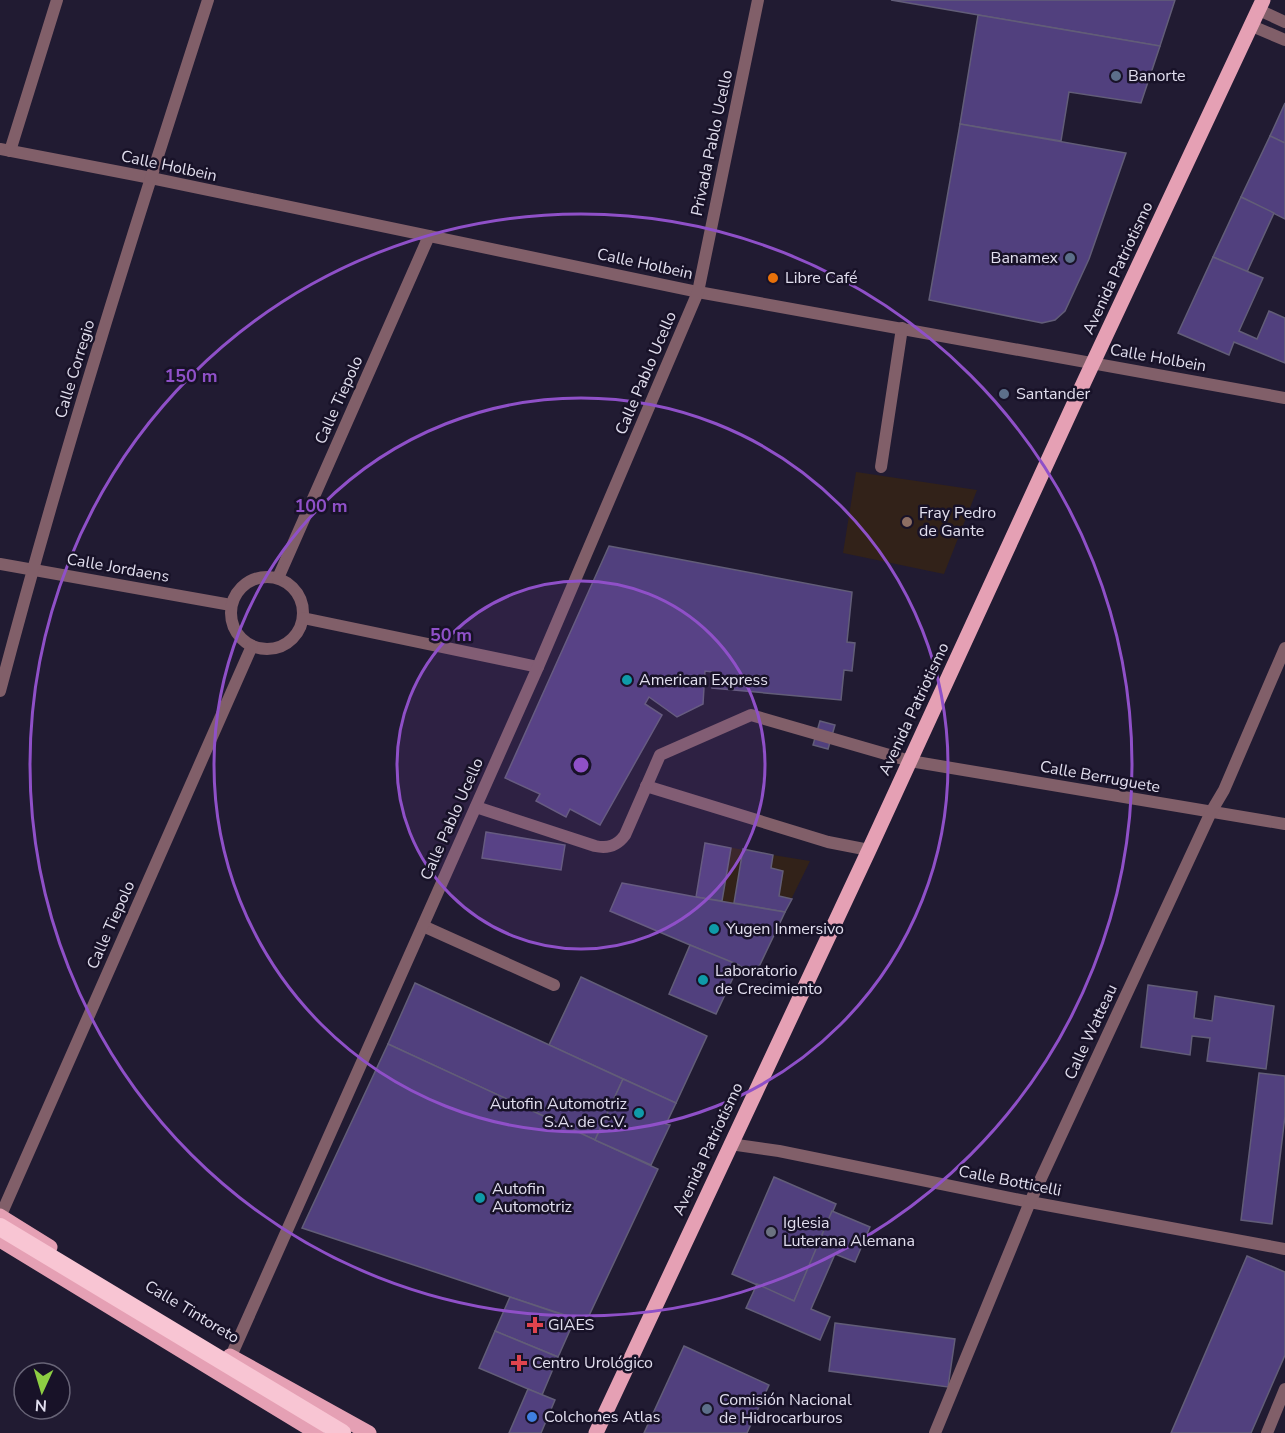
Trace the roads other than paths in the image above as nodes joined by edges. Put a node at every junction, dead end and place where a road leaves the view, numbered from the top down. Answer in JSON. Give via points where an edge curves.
{"nodes":[{"id":1,"x":57,"y":0,"type":"edge"},
{"id":2,"x":208,"y":0,"type":"edge"},
{"id":3,"x":758,"y":0,"type":"edge"},
{"id":4,"x":1261,"y":5,"type":"edge"},
{"id":5,"x":1285,"y":22,"type":"edge"},
{"id":6,"x":1252,"y":26,"type":"junction"},
{"id":7,"x":1285,"y":40,"type":"edge"},
{"id":8,"x":5,"y":150,"type":"edge"},
{"id":9,"x":151,"y":178,"type":"junction"},
{"id":10,"x":429,"y":236,"type":"junction"},
{"id":11,"x":698,"y":292,"type":"junction"},
{"id":12,"x":902,"y":328,"type":"junction"},
{"id":13,"x":1094,"y":363,"type":"junction"},
{"id":14,"x":1285,"y":398,"type":"edge"},
{"id":15,"x":881,"y":467,"type":"dead end"},
{"id":16,"x":0,"y":564,"type":"edge"},
{"id":17,"x":32,"y":570,"type":"junction"},
{"id":18,"x":278,"y":578,"type":"junction"},
{"id":19,"x":231,"y":605,"type":"junction"},
{"id":20,"x":303,"y":618,"type":"junction"},
{"id":21,"x":252,"y":646,"type":"junction"},
{"id":22,"x":1285,"y":648,"type":"edge"},
{"id":23,"x":538,"y":668,"type":"junction"},
{"id":24,"x":0,"y":691,"type":"edge"},
{"id":25,"x":910,"y":761,"type":"junction"},
{"id":26,"x":646,"y":786,"type":"junction"},
{"id":27,"x":476,"y":807,"type":"junction"},
{"id":28,"x":1211,"y":812,"type":"junction"},
{"id":29,"x":1285,"y":824,"type":"edge"},
{"id":30,"x":869,"y":850,"type":"junction"},
{"id":31,"x":423,"y":926,"type":"junction"},
{"id":32,"x":554,"y":985,"type":"dead end"},
{"id":33,"x":730,"y":1144,"type":"junction"},
{"id":34,"x":1030,"y":1202,"type":"junction"},
{"id":35,"x":0,"y":1216,"type":"edge"},
{"id":36,"x":0,"y":1227,"type":"edge"},
{"id":37,"x":0,"y":1240,"type":"edge"},
{"id":38,"x":1285,"y":1249,"type":"edge"},
{"id":39,"x":231,"y":1356,"type":"junction"},
{"id":40,"x":1285,"y":1389,"type":"edge"},
{"id":41,"x":317,"y":1433,"type":"edge"},
{"id":42,"x":342,"y":1433,"type":"edge"},
{"id":43,"x":369,"y":1433,"type":"edge"},
{"id":44,"x":596,"y":1433,"type":"edge"},
{"id":45,"x":935,"y":1433,"type":"edge"},
{"id":46,"x":1267,"y":1433,"type":"edge"}],
"edges":[{"from":1,"to":8,"type":"street"},
{"from":2,"to":9,"type":"street","name":"Calle Corregio"},
{"from":3,"to":11,"type":"street","name":"Privada Pablo Ucello"},
{"from":4,"to":5,"type":"street"},
{"from":4,"to":6,"type":"main road","name":"Avenida Patriotismo"},
{"from":6,"to":7,"type":"street"},
{"from":6,"to":13,"type":"main road","name":"Avenida Patriotismo"},
{"from":8,"to":9,"type":"street","name":"Calle Holbein"},
{"from":9,"to":10,"type":"street","name":"Calle Holbein"},
{"from":9,"to":17,"type":"street","name":"Calle Corregio"},
{"from":10,"to":11,"type":"street","name":"Calle Holbein"},
{"from":10,"to":18,"type":"street","name":"Calle Tiepolo"},
{"from":11,"to":12,"type":"street","name":"Calle Holbein"},
{"from":11,"to":23,"type":"street","name":"Calle Pablo Ucello"},
{"from":12,"to":13,"type":"street","name":"Calle Holbein"},
{"from":12,"to":15,"type":"street"},
{"from":13,"to":14,"type":"street","name":"Calle Holbein"},
{"from":13,"to":25,"type":"main road","name":"Avenida Patriotismo"},
{"from":16,"to":17,"type":"street","name":"Calle Jordaens"},
{"from":17,"to":19,"type":"street","name":"Calle Jordaens"},
{"from":17,"to":24,"type":"street","name":"Calle Corregio"},
{"from":18,"to":19,"type":"street","via":[[249,580],[238,590]]},
{"from":18,"to":20,"type":"street","via":[[300,597]]},
{"from":19,"to":21,"type":"street","via":[[236,633]]},
{"from":20,"to":21,"type":"street","via":[[294,638],[285,644],[263,649]]},
{"from":20,"to":23,"type":"street"},
{"from":21,"to":35,"type":"street","name":"Calle Tiepolo"},
{"from":22,"to":28,"type":"street","name":"Calle Watteau"},
{"from":23,"to":27,"type":"street","name":"Calle Pablo Ucello"},
{"from":25,"to":26,"type":"street","name":"Calle Berruguete","via":[[751,715],[660,755]]},
{"from":25,"to":28,"type":"street","name":"Calle Berruguete"},
{"from":25,"to":30,"type":"main road","name":"Avenida Patriotismo"},
{"from":26,"to":27,"type":"street","name":"Calle Berruguete","via":[[625,835],[609,847],[595,846]]},
{"from":26,"to":30,"type":"street","via":[[828,842]]},
{"from":27,"to":31,"type":"street","name":"Calle Pablo Ucello"},
{"from":28,"to":29,"type":"street","name":"Calle Berruguete"},
{"from":28,"to":34,"type":"street","name":"Calle Watteau"},
{"from":30,"to":33,"type":"main road","name":"Avenida Patriotismo"},
{"from":31,"to":32,"type":"street"},
{"from":31,"to":39,"type":"street","name":"Calle Pablo Ucello"},
{"from":33,"to":34,"type":"street","name":"Calle Botticelli"},
{"from":33,"to":44,"type":"main road","name":"Avenida Patriotismo"},
{"from":34,"to":38,"type":"street","name":"Calle Botticelli"},
{"from":34,"to":45,"type":"street","name":"Calle Watteau"},
{"from":35,"to":39,"type":"main road","name":"Calle Tintoreto"},
{"from":36,"to":42,"type":"highway"},
{"from":37,"to":41,"type":"main road"},
{"from":39,"to":43,"type":"main road","name":"Calle Tintoreto"},
{"from":40,"to":46,"type":"street"}]}
